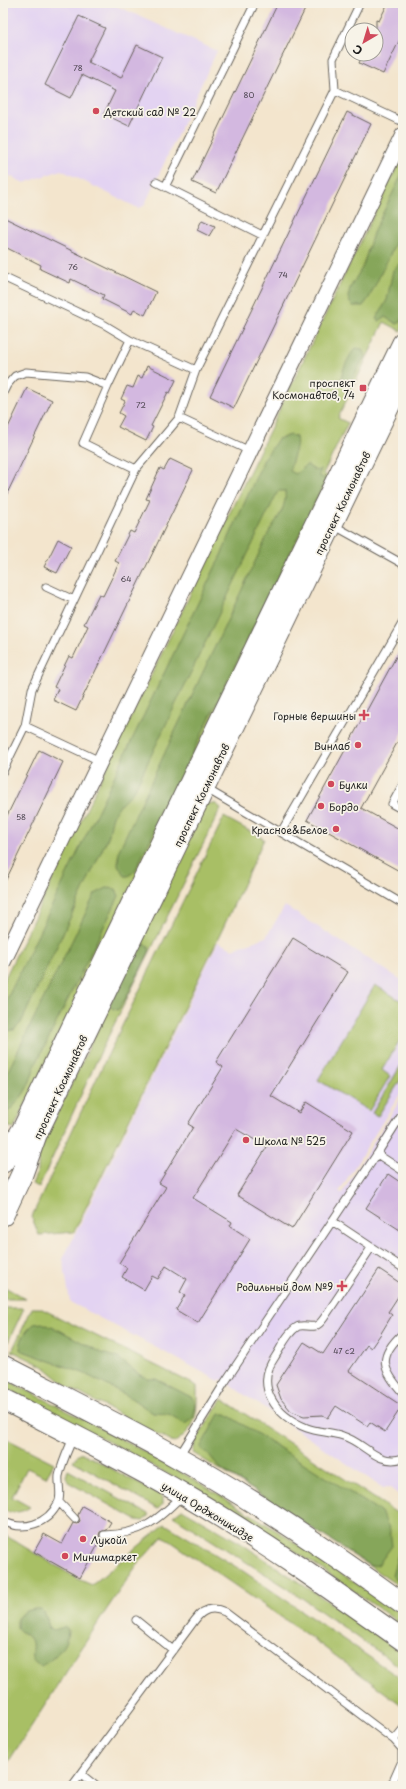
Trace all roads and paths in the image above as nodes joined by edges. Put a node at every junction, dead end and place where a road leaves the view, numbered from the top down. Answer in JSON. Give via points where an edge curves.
{"nodes":[{"id":1,"x":255,"y":3,"type":"edge"},
{"id":2,"x":360,"y":3,"type":"edge"},
{"id":3,"x":335,"y":90,"type":"junction"},
{"id":4,"x":403,"y":122,"type":"edge"},
{"id":5,"x":403,"y":135,"type":"edge"},
{"id":6,"x":156,"y":182,"type":"dead end"},
{"id":7,"x":165,"y":187,"type":"junction"},
{"id":8,"x":262,"y":235,"type":"junction"},
{"id":9,"x":3,"y":277,"type":"edge"},
{"id":10,"x":130,"y":340,"type":"junction"},
{"id":11,"x":403,"y":343,"type":"edge"},
{"id":12,"x":196,"y":370,"type":"junction"},
{"id":13,"x":403,"y":377,"type":"edge"},
{"id":14,"x":108,"y":386,"type":"junction"},
{"id":15,"x":3,"y":393,"type":"edge"},
{"id":16,"x":179,"y":418,"type":"junction"},
{"id":17,"x":250,"y":451,"type":"junction"},
{"id":18,"x":136,"y":469,"type":"junction"},
{"id":19,"x":325,"y":521,"type":"junction"},
{"id":20,"x":403,"y":564,"type":"edge"},
{"id":21,"x":46,"y":587,"type":"dead end"},
{"id":22,"x":74,"y":600,"type":"junction"},
{"id":23,"x":403,"y":622,"type":"edge"},
{"id":24,"x":25,"y":726,"type":"junction"},
{"id":25,"x":100,"y":761,"type":"junction"},
{"id":26,"x":3,"y":771,"type":"edge"},
{"id":27,"x":198,"y":784,"type":"junction"},
{"id":28,"x":403,"y":784,"type":"edge"},
{"id":29,"x":403,"y":810,"type":"edge"},
{"id":30,"x":281,"y":832,"type":"junction"},
{"id":31,"x":403,"y":904,"type":"edge"},
{"id":32,"x":3,"y":962,"type":"edge"},
{"id":33,"x":403,"y":1112,"type":"edge"},
{"id":34,"x":377,"y":1154,"type":"junction"},
{"id":35,"x":3,"y":1162,"type":"edge"},
{"id":36,"x":403,"y":1171,"type":"edge"},
{"id":37,"x":3,"y":1215,"type":"edge"},
{"id":38,"x":332,"y":1221,"type":"junction"},
{"id":39,"x":371,"y":1248,"type":"junction"},
{"id":40,"x":403,"y":1268,"type":"edge"},
{"id":41,"x":403,"y":1333,"type":"edge"},
{"id":42,"x":3,"y":1366,"type":"edge"},
{"id":43,"x":403,"y":1393,"type":"edge"},
{"id":44,"x":3,"y":1399,"type":"edge"},
{"id":45,"x":74,"y":1435,"type":"junction"},
{"id":46,"x":178,"y":1458,"type":"junction"},
{"id":47,"x":403,"y":1458,"type":"edge"},
{"id":48,"x":184,"y":1495,"type":"junction"},
{"id":49,"x":59,"y":1502,"type":"junction"},
{"id":50,"x":75,"y":1519,"type":"dead end"},
{"id":51,"x":3,"y":1521,"type":"edge"},
{"id":52,"x":104,"y":1535,"type":"dead end"},
{"id":53,"x":403,"y":1604,"type":"edge"},
{"id":54,"x":136,"y":1620,"type":"dead end"},
{"id":55,"x":403,"y":1640,"type":"edge"},
{"id":56,"x":174,"y":1650,"type":"junction"},
{"id":57,"x":403,"y":1729,"type":"edge"},
{"id":58,"x":394,"y":1740,"type":"junction"},
{"id":59,"x":81,"y":1774,"type":"junction"},
{"id":60,"x":72,"y":1786,"type":"edge"},
{"id":61,"x":96,"y":1786,"type":"edge"},
{"id":62,"x":391,"y":1786,"type":"edge"}],
"edges":[{"from":1,"to":7,"type":"lane"},
{"from":2,"to":3,"type":"lane","via":[[333,59]]},
{"from":3,"to":4,"type":"lane"},
{"from":3,"to":8,"type":"lane"},
{"from":5,"to":17,"type":"street"},
{"from":6,"to":7,"type":"lane"},
{"from":7,"to":8,"type":"lane"},
{"from":8,"to":12,"type":"lane"},
{"from":9,"to":10,"type":"lane","via":[[105,325]]},
{"from":10,"to":12,"type":"lane"},
{"from":10,"to":14,"type":"lane"},
{"from":11,"to":19,"type":"street","name":"проспект Космонавтов"},
{"from":12,"to":16,"type":"lane"},
{"from":13,"to":19,"type":"street","name":"проспект Космонавтов"},
{"from":14,"to":15,"type":"lane","via":[[85,377],[26,372],[15,376]]},
{"from":14,"to":18,"type":"lane","via":[[83,443]]},
{"from":16,"to":17,"type":"lane"},
{"from":16,"to":18,"type":"lane"},
{"from":17,"to":25,"type":"street"},
{"from":18,"to":22,"type":"lane"},
{"from":19,"to":20,"type":"lane"},
{"from":19,"to":27,"type":"street","name":"проспект Космонавтов"},
{"from":21,"to":22,"type":"lane"},
{"from":22,"to":24,"type":"lane","via":[[32,689]]},
{"from":23,"to":30,"type":"lane"},
{"from":24,"to":25,"type":"lane"},
{"from":24,"to":26,"type":"lane"},
{"from":25,"to":32,"type":"street"},
{"from":27,"to":30,"type":"lane"},
{"from":27,"to":35,"type":"street","name":"проспект Космонавтов","via":[[27,1122]]},
{"from":27,"to":37,"type":"street","name":"проспект Космонавтов","via":[[36,1135]]},
{"from":28,"to":29,"type":"lane","via":[[392,804]]},
{"from":30,"to":31,"type":"lane"},
{"from":33,"to":34,"type":"lane"},
{"from":34,"to":36,"type":"lane"},
{"from":34,"to":38,"type":"lane"},
{"from":38,"to":39,"type":"lane"},
{"from":38,"to":46,"type":"lane"},
{"from":39,"to":40,"type":"lane"},
{"from":39,"to":47,"type":"lane","via":[[324,1318],[316,1326],[297,1327],[290,1333],[270,1364],[266,1376],[267,1388],[271,1400],[281,1411],[307,1428],[344,1436],[387,1460]]},
{"from":41,"to":43,"type":"lane","via":[[388,1352],[385,1361],[391,1380]]},
{"from":42,"to":46,"type":"street"},
{"from":44,"to":45,"type":"street","name":"улица Орджоникидзе"},
{"from":45,"to":48,"type":"street","name":"улица Орджоникидзе"},
{"from":45,"to":49,"type":"lane","via":[[59,1477]]},
{"from":46,"to":53,"type":"street","via":[[266,1511]]},
{"from":48,"to":52,"type":"lane","via":[[143,1529]]},
{"from":48,"to":55,"type":"street","name":"улица Орджоникидзе","via":[[251,1536]]},
{"from":49,"to":50,"type":"lane"},
{"from":49,"to":51,"type":"lane","via":[[46,1518],[31,1526]]},
{"from":54,"to":56,"type":"lane"},
{"from":56,"to":58,"type":"lane","via":[[200,1613],[208,1609],[225,1612]]},
{"from":56,"to":59,"type":"lane"},
{"from":57,"to":58,"type":"lane"},
{"from":58,"to":62,"type":"lane","via":[[402,1749],[402,1761]]},
{"from":59,"to":60,"type":"lane"},
{"from":59,"to":61,"type":"lane"}]}
